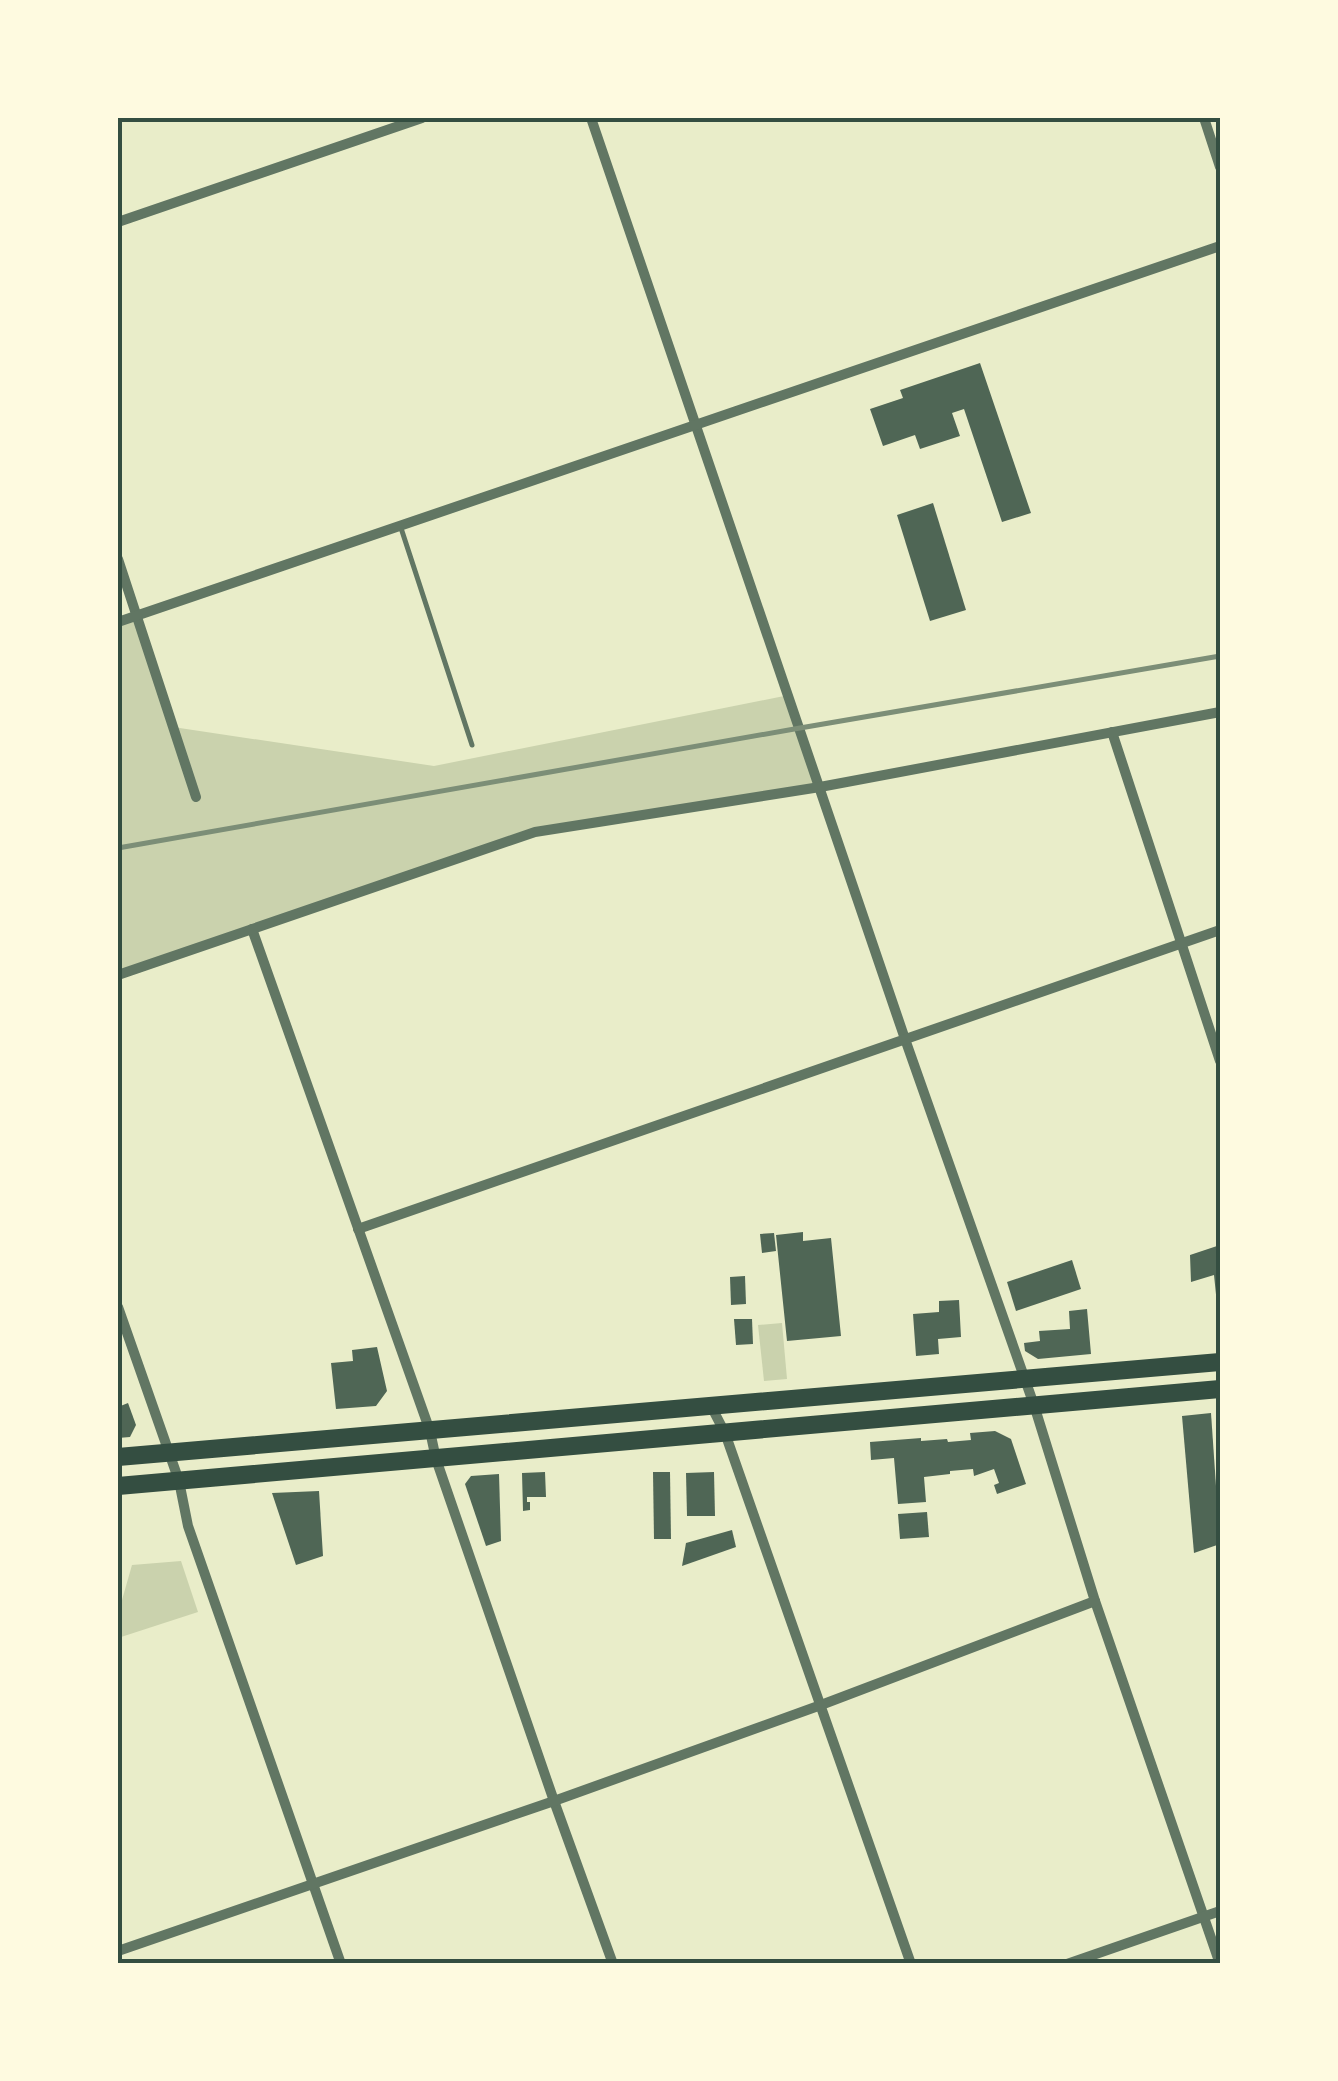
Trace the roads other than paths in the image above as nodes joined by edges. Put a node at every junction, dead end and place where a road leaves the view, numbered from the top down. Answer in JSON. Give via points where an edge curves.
{"nodes":[{"id":1,"x":422,"y":118,"type":"edge"},
{"id":2,"x":592,"y":118,"type":"edge"},
{"id":3,"x":1204,"y":118,"type":"edge"},
{"id":4,"x":1220,"y":167,"type":"edge"},
{"id":5,"x":118,"y":222,"type":"edge"},
{"id":6,"x":1220,"y":246,"type":"edge"},
{"id":7,"x":696,"y":424,"type":"junction"},
{"id":8,"x":400,"y":526,"type":"junction"},
{"id":9,"x":118,"y":559,"type":"edge"},
{"id":10,"x":137,"y":615,"type":"junction"},
{"id":11,"x":118,"y":622,"type":"edge"},
{"id":12,"x":1220,"y":712,"type":"edge"},
{"id":13,"x":1112,"y":732,"type":"junction"},
{"id":14,"x":472,"y":745,"type":"dead end"},
{"id":15,"x":820,"y":787,"type":"junction"},
{"id":16,"x":196,"y":797,"type":"dead end"},
{"id":17,"x":252,"y":929,"type":"junction"},
{"id":18,"x":1220,"y":930,"type":"edge"},
{"id":19,"x":1180,"y":944,"type":"junction"},
{"id":20,"x":118,"y":975,"type":"edge"},
{"id":21,"x":905,"y":1040,"type":"junction"},
{"id":22,"x":1220,"y":1062,"type":"edge"},
{"id":23,"x":358,"y":1229,"type":"junction"},
{"id":24,"x":118,"y":1306,"type":"edge"},
{"id":25,"x":1220,"y":1362,"type":"edge"},
{"id":26,"x":1024,"y":1379,"type":"junction"},
{"id":27,"x":1220,"y":1389,"type":"edge"},
{"id":28,"x":1034,"y":1405,"type":"junction"},
{"id":29,"x":711,"y":1406,"type":"junction"},
{"id":30,"x":430,"y":1431,"type":"junction"},
{"id":31,"x":725,"y":1432,"type":"junction"},
{"id":32,"x":169,"y":1453,"type":"junction"},
{"id":33,"x":118,"y":1457,"type":"edge"},
{"id":34,"x":436,"y":1460,"type":"junction"},
{"id":35,"x":179,"y":1481,"type":"junction"},
{"id":36,"x":118,"y":1486,"type":"edge"},
{"id":37,"x":1095,"y":1601,"type":"junction"},
{"id":38,"x":821,"y":1705,"type":"junction"},
{"id":39,"x":554,"y":1801,"type":"junction"},
{"id":40,"x":314,"y":1884,"type":"junction"},
{"id":41,"x":1220,"y":1911,"type":"edge"},
{"id":42,"x":1204,"y":1917,"type":"junction"},
{"id":43,"x":118,"y":1951,"type":"edge"},
{"id":44,"x":341,"y":1964,"type":"edge"},
{"id":45,"x":613,"y":1964,"type":"edge"},
{"id":46,"x":911,"y":1964,"type":"edge"},
{"id":47,"x":1067,"y":1964,"type":"edge"},
{"id":48,"x":1220,"y":1964,"type":"edge"}],
"edges":[{"from":1,"to":5,"type":"street"},
{"from":2,"to":7,"type":"street"},
{"from":3,"to":4,"type":"street"},
{"from":6,"to":7,"type":"street"},
{"from":7,"to":8,"type":"street"},
{"from":7,"to":15,"type":"street"},
{"from":8,"to":10,"type":"street"},
{"from":8,"to":14,"type":"lane"},
{"from":9,"to":10,"type":"street"},
{"from":10,"to":11,"type":"street"},
{"from":10,"to":16,"type":"street"},
{"from":12,"to":13,"type":"street"},
{"from":13,"to":15,"type":"street"},
{"from":13,"to":19,"type":"street"},
{"from":15,"to":17,"type":"street","via":[[535,832]]},
{"from":15,"to":21,"type":"street"},
{"from":17,"to":20,"type":"street"},
{"from":17,"to":23,"type":"street"},
{"from":18,"to":19,"type":"street"},
{"from":19,"to":21,"type":"street"},
{"from":19,"to":22,"type":"street"},
{"from":21,"to":23,"type":"street"},
{"from":21,"to":26,"type":"street"},
{"from":23,"to":30,"type":"street"},
{"from":24,"to":32,"type":"street"},
{"from":25,"to":26,"type":"main road"},
{"from":26,"to":28,"type":"street"},
{"from":26,"to":29,"type":"main road"},
{"from":27,"to":28,"type":"main road"},
{"from":28,"to":31,"type":"main road"},
{"from":28,"to":37,"type":"street"},
{"from":29,"to":30,"type":"main road"},
{"from":29,"to":31,"type":"street"},
{"from":30,"to":32,"type":"main road"},
{"from":30,"to":34,"type":"street"},
{"from":31,"to":34,"type":"main road"},
{"from":31,"to":38,"type":"street"},
{"from":32,"to":33,"type":"main road"},
{"from":32,"to":35,"type":"street"},
{"from":34,"to":35,"type":"main road"},
{"from":34,"to":39,"type":"street"},
{"from":35,"to":36,"type":"main road"},
{"from":35,"to":40,"type":"street","via":[[188,1526]]},
{"from":37,"to":38,"type":"street"},
{"from":37,"to":42,"type":"street"},
{"from":38,"to":39,"type":"street"},
{"from":38,"to":46,"type":"street"},
{"from":39,"to":40,"type":"street"},
{"from":39,"to":45,"type":"street"},
{"from":40,"to":43,"type":"street"},
{"from":40,"to":44,"type":"street"},
{"from":41,"to":42,"type":"street"},
{"from":42,"to":47,"type":"street"},
{"from":42,"to":48,"type":"street"}]}
